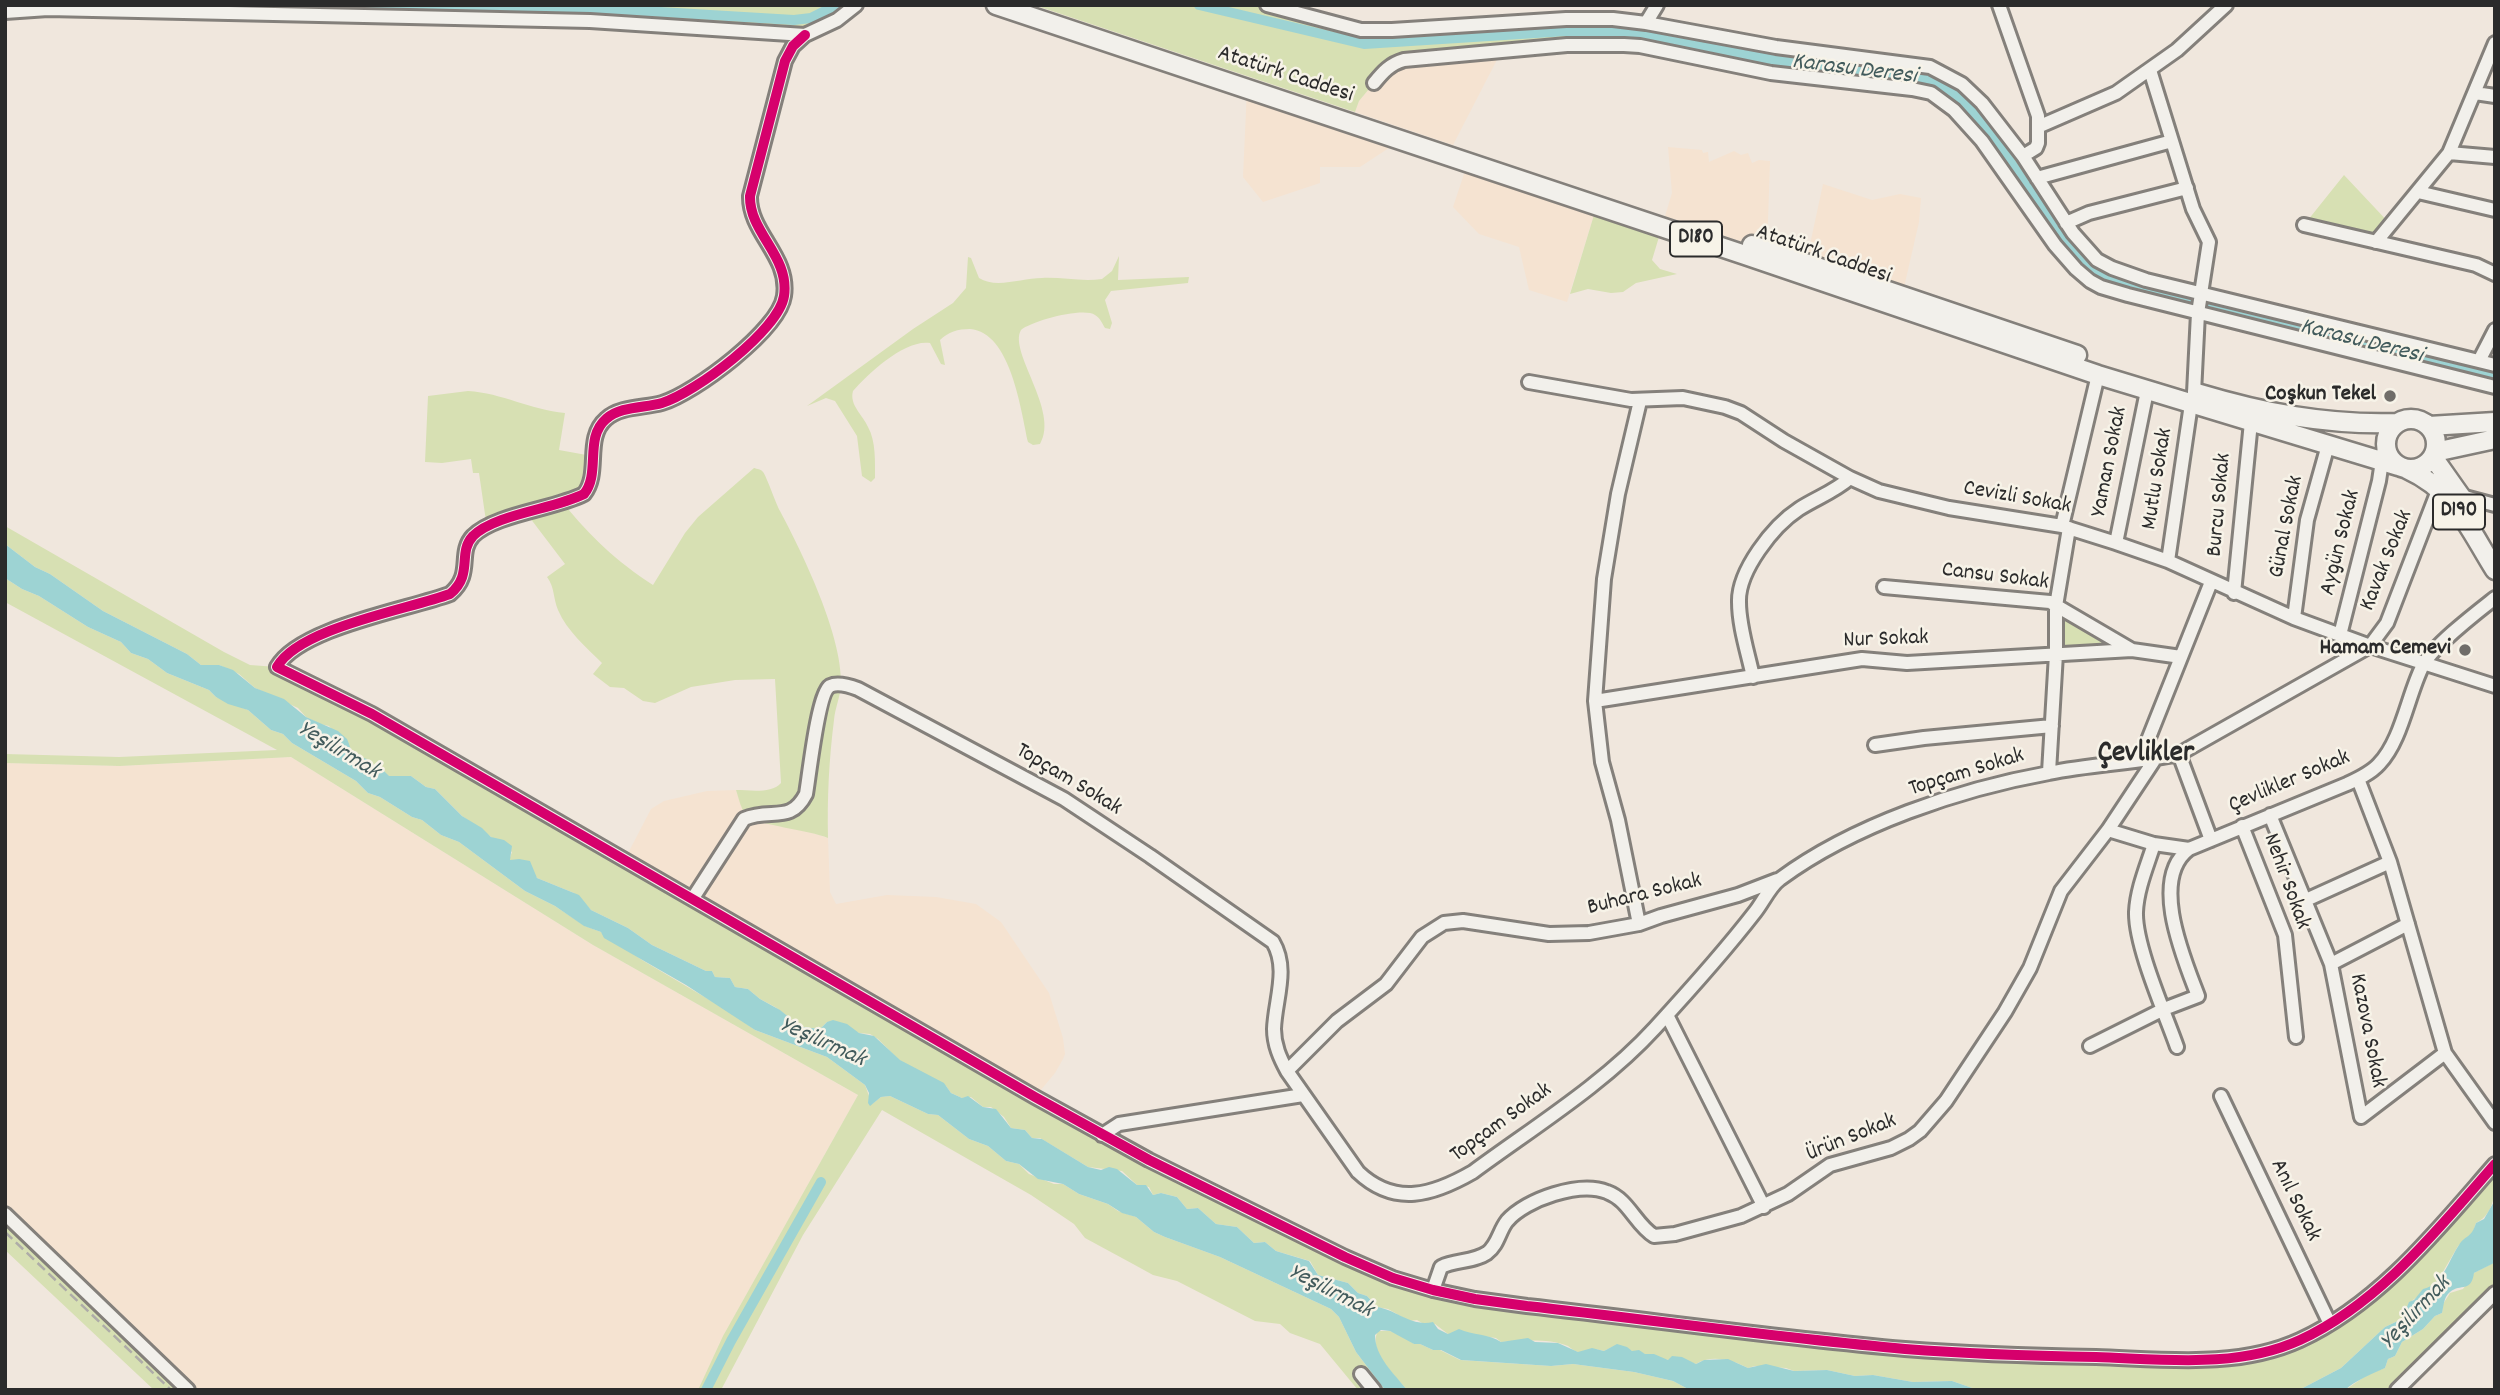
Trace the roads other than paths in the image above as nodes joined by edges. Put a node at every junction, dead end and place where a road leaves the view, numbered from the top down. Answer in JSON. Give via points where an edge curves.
{"nodes":[{"id":1,"x":856,"y":5,"type":"edge"},
{"id":2,"x":996,"y":5,"type":"edge"},
{"id":3,"x":1034,"y":5,"type":"edge"},
{"id":4,"x":1267,"y":5,"type":"edge"},
{"id":5,"x":1317,"y":5,"type":"edge"},
{"id":6,"x":1657,"y":5,"type":"edge"},
{"id":7,"x":1999,"y":5,"type":"edge"},
{"id":8,"x":2226,"y":5,"type":"edge"},
{"id":9,"x":5,"y":12,"type":"edge"},
{"id":10,"x":1316,"y":19,"type":"junction"},
{"id":11,"x":1646,"y":23,"type":"junction"},
{"id":12,"x":805,"y":35,"type":"junction"},
{"id":13,"x":2494,"y":47,"type":"edge"},
{"id":14,"x":2150,"y":70,"type":"junction"},
{"id":15,"x":1374,"y":83,"type":"dead end"},
{"id":16,"x":2475,"y":93,"type":"junction"},
{"id":17,"x":2495,"y":96,"type":"edge"},
{"id":18,"x":2040,"y":126,"type":"junction"},
{"id":19,"x":2172,"y":141,"type":"junction"},
{"id":20,"x":2449,"y":153,"type":"junction"},
{"id":21,"x":2023,"y":156,"type":"junction"},
{"id":22,"x":2495,"y":157,"type":"edge"},
{"id":23,"x":2036,"y":177,"type":"junction"},
{"id":24,"x":2187,"y":188,"type":"junction"},
{"id":25,"x":2418,"y":192,"type":"junction"},
{"id":26,"x":2495,"y":210,"type":"edge"},
{"id":27,"x":2066,"y":223,"type":"junction"},
{"id":28,"x":2304,"y":225,"type":"dead end"},
{"id":29,"x":2376,"y":242,"type":"junction"},
{"id":30,"x":2495,"y":274,"type":"edge"},
{"id":31,"x":2202,"y":292,"type":"junction"},
{"id":32,"x":2198,"y":313,"type":"junction"},
{"id":33,"x":2495,"y":330,"type":"edge"},
{"id":34,"x":2479,"y":361,"type":"junction"},
{"id":35,"x":2495,"y":365,"type":"edge"},
{"id":36,"x":2098,"y":375,"type":"junction"},
{"id":37,"x":1530,"y":382,"type":"dead end"},
{"id":38,"x":2495,"y":387,"type":"edge"},
{"id":39,"x":2147,"y":391,"type":"junction"},
{"id":40,"x":2193,"y":398,"type":"junction"},
{"id":41,"x":1640,"y":401,"type":"junction"},
{"id":42,"x":2250,"y":422,"type":"junction"},
{"id":43,"x":2495,"y":422,"type":"edge"},
{"id":44,"x":2396,"y":423,"type":"junction"},
{"id":45,"x":2428,"y":426,"type":"junction"},
{"id":46,"x":2495,"y":439,"type":"edge"},
{"id":47,"x":2328,"y":445,"type":"junction"},
{"id":48,"x":2434,"y":454,"type":"junction"},
{"id":49,"x":2396,"y":465,"type":"junction"},
{"id":50,"x":1850,"y":478,"type":"junction"},
{"id":51,"x":2439,"y":488,"type":"junction"},
{"id":52,"x":2461,"y":496,"type":"junction"},
{"id":53,"x":2495,"y":505,"type":"edge"},
{"id":54,"x":2065,"y":527,"type":"junction"},
{"id":55,"x":2116,"y":543,"type":"junction"},
{"id":56,"x":2495,"y":552,"type":"edge"},
{"id":57,"x":2168,"y":561,"type":"junction"},
{"id":58,"x":2495,"y":570,"type":"edge"},
{"id":59,"x":2211,"y":582,"type":"junction"},
{"id":60,"x":1884,"y":587,"type":"dead end"},
{"id":61,"x":2234,"y":593,"type":"junction"},
{"id":62,"x":2495,"y":598,"type":"edge"},
{"id":63,"x":2056,"y":606,"type":"junction"},
{"id":64,"x":2294,"y":618,"type":"junction"},
{"id":65,"x":2340,"y":635,"type":"junction"},
{"id":66,"x":2370,"y":646,"type":"junction"},
{"id":67,"x":2132,"y":650,"type":"junction"},
{"id":68,"x":2056,"y":654,"type":"junction"},
{"id":69,"x":2181,"y":657,"type":"junction"},
{"id":70,"x":2424,"y":662,"type":"junction"},
{"id":71,"x":1753,"y":677,"type":"junction"},
{"id":72,"x":2495,"y":686,"type":"edge"},
{"id":73,"x":1595,"y":701,"type":"junction"},
{"id":74,"x":2052,"y":726,"type":"junction"},
{"id":75,"x":1875,"y":746,"type":"dead end"},
{"id":76,"x":2179,"y":754,"type":"junction"},
{"id":77,"x":2155,"y":759,"type":"junction"},
{"id":78,"x":2140,"y":760,"type":"junction"},
{"id":79,"x":2049,"y":772,"type":"junction"},
{"id":80,"x":2358,"y":779,"type":"junction"},
{"id":81,"x":2270,"y":815,"type":"junction"},
{"id":82,"x":2242,"y":827,"type":"junction"},
{"id":83,"x":2108,"y":830,"type":"junction"},
{"id":84,"x":2211,"y":839,"type":"junction"},
{"id":85,"x":2154,"y":844,"type":"junction"},
{"id":86,"x":2189,"y":849,"type":"junction"},
{"id":87,"x":2390,"y":862,"type":"junction"},
{"id":88,"x":1778,"y":880,"type":"junction"},
{"id":89,"x":693,"y":898,"type":"junction"},
{"id":90,"x":2306,"y":900,"type":"junction"},
{"id":91,"x":2408,"y":923,"type":"junction"},
{"id":92,"x":1639,"y":924,"type":"junction"},
{"id":93,"x":2332,"y":964,"type":"junction"},
{"id":94,"x":2164,"y":1009,"type":"junction"},
{"id":95,"x":1667,"y":1015,"type":"junction"},
{"id":96,"x":2296,"y":1037,"type":"dead end"},
{"id":97,"x":2090,"y":1046,"type":"dead end"},
{"id":98,"x":2177,"y":1047,"type":"dead end"},
{"id":99,"x":2445,"y":1053,"type":"junction"},
{"id":100,"x":1287,"y":1072,"type":"junction"},
{"id":101,"x":1303,"y":1095,"type":"junction"},
{"id":102,"x":2221,"y":1096,"type":"dead end"},
{"id":103,"x":2495,"y":1123,"type":"edge"},
{"id":104,"x":1102,"y":1135,"type":"junction"},
{"id":105,"x":2495,"y":1164,"type":"edge"},
{"id":106,"x":1764,"y":1207,"type":"junction"},
{"id":107,"x":5,"y":1214,"type":"edge"},
{"id":108,"x":1433,"y":1290,"type":"junction"},
{"id":109,"x":2495,"y":1293,"type":"edge"},
{"id":110,"x":2330,"y":1324,"type":"junction"},
{"id":111,"x":1361,"y":1374,"type":"dead end"},
{"id":112,"x":188,"y":1390,"type":"edge"},
{"id":113,"x":1374,"y":1390,"type":"edge"},
{"id":114,"x":2397,"y":1390,"type":"edge"}],
"edges":[{"from":1,"to":12,"type":"street"},
{"from":2,"to":36,"type":"highway","name":"Atatürk Caddesi","number":"D180"},
{"from":3,"to":40,"type":"highway","name":"Atatürk Caddesi","number":"D180","via":[[1735,239]]},
{"from":4,"to":10,"type":"street"},
{"from":5,"to":10,"type":"street"},
{"from":6,"to":11,"type":"street"},
{"from":7,"to":18,"type":"street"},
{"from":8,"to":14,"type":"street"},
{"from":9,"to":12,"type":"street","via":[[590,21]]},
{"from":10,"to":11,"type":"street","via":[[1377,31],[1583,18]]},
{"from":11,"to":21,"type":"street","via":[[1776,47],[1930,67],[1974,93]]},
{"from":12,"to":89,"type":"street","via":[[785,61],[750,196],[754,218],[784,276],[783,301],[772,319],[695,388],[661,404],[620,411],[603,421],[593,447],[590,486],[584,494],[504,520],[474,535],[466,550],[464,576],[450,594],[312,639],[289,651],[276,667],[372,714]]},
{"from":13,"to":16,"type":"street"},
{"from":14,"to":18,"type":"street","via":[[2103,100]]},
{"from":14,"to":19,"type":"street","name":"Mutlu Sokak"},
{"from":15,"to":32,"type":"street","via":[[1394,63],[1404,60],[1611,44],[1771,73],[1923,90],[1947,102],[1963,118],[2055,245],[2083,276],[2101,287]]},
{"from":16,"to":17,"type":"street"},
{"from":16,"to":20,"type":"street"},
{"from":18,"to":21,"type":"street","via":[[2036,148]]},
{"from":19,"to":23,"type":"street"},
{"from":19,"to":24,"type":"street","name":"Mutlu Sokak"},
{"from":20,"to":22,"type":"street"},
{"from":20,"to":25,"type":"street"},
{"from":21,"to":23,"type":"street"},
{"from":23,"to":27,"type":"street"},
{"from":24,"to":27,"type":"street"},
{"from":24,"to":31,"type":"street","name":"Mutlu Sokak","via":[[2209,242]]},
{"from":25,"to":26,"type":"street"},
{"from":25,"to":29,"type":"street"},
{"from":27,"to":31,"type":"street","via":[[2092,255],[2112,268]]},
{"from":28,"to":29,"type":"street"},
{"from":29,"to":30,"type":"street","via":[[2476,265]]},
{"from":31,"to":32,"type":"street","name":"Mutlu Sokak"},
{"from":31,"to":34,"type":"street"},
{"from":32,"to":38,"type":"street"},
{"from":32,"to":40,"type":"street","name":"Mutlu Sokak"},
{"from":33,"to":34,"type":"street"},
{"from":34,"to":35,"type":"street"},
{"from":36,"to":39,"type":"highway","name":"Atatürk Caddesi","number":"D180"},
{"from":36,"to":54,"type":"street"},
{"from":37,"to":41,"type":"street","name":"Cevizli Sokak"},
{"from":39,"to":40,"type":"highway","name":"Atatürk Caddesi","number":"D180"},
{"from":39,"to":55,"type":"street","name":"Yaman Sokak"},
{"from":40,"to":42,"type":"highway","name":"Atatürk Caddesi","number":"D180"},
{"from":40,"to":44,"type":"highway","name":"Atatürk Caddesi","number":"D180","via":[[2296,418]]},
{"from":40,"to":57,"type":"street","name":"Mutlu Sokak"},
{"from":41,"to":50,"type":"street","name":"Cevizli Sokak","via":[[1683,398],[1725,407]]},
{"from":41,"to":73,"type":"street","via":[[1605,577]]},
{"from":42,"to":47,"type":"highway","name":"Atatürk Caddesi","number":"D180"},
{"from":42,"to":61,"type":"street","name":"Burcu Sokak"},
{"from":43,"to":45,"type":"highway","name":"Atatürk Caddesi"},
{"from":44,"to":45,"type":"highway","name":"Atatürk Caddesi","via":[[2412,418]]},
{"from":44,"to":49,"type":"highway","via":[[2385,445]]},
{"from":45,"to":48,"type":"highway","via":[[2435,437]]},
{"from":46,"to":48,"type":"highway"},
{"from":47,"to":49,"type":"highway","name":"Atatürk Caddesi","number":"D180"},
{"from":47,"to":64,"type":"street","name":"Günal Sokak","via":[[2307,520]]},
{"from":48,"to":49,"type":"highway","via":[[2422,467]]},
{"from":48,"to":52,"type":"highway","number":"D190"},
{"from":49,"to":51,"type":"highway","number":"D190"},
{"from":49,"to":65,"type":"street","name":"Aygün Sokak","via":[[2379,481]]},
{"from":50,"to":54,"type":"street","name":"Cevizli Sokak","via":[[1915,501]]},
{"from":50,"to":71,"type":"street","via":[[1778,526],[1745,576],[1739,610]]},
{"from":51,"to":58,"type":"highway","number":"D190"},
{"from":51,"to":66,"type":"street","name":"Kavak Sokak","via":[[2387,623]]},
{"from":52,"to":53,"type":"street"},
{"from":52,"to":56,"type":"highway","number":"D190"},
{"from":54,"to":55,"type":"street","name":"Cevizli Sokak"},
{"from":54,"to":63,"type":"street"},
{"from":55,"to":57,"type":"street","name":"Cevizli Sokak"},
{"from":57,"to":59,"type":"street","name":"Cevizli Sokak"},
{"from":59,"to":61,"type":"street","name":"Cevizli Sokak"},
{"from":59,"to":69,"type":"street"},
{"from":60,"to":63,"type":"street","name":"Cansu Sokak"},
{"from":61,"to":64,"type":"street","name":"Cevizli Sokak"},
{"from":62,"to":70,"type":"street"},
{"from":63,"to":67,"type":"street","name":"Cansu Sokak"},
{"from":63,"to":68,"type":"street"},
{"from":64,"to":65,"type":"street","name":"Cevizli Sokak"},
{"from":65,"to":66,"type":"street","name":"Cevizli Sokak"},
{"from":66,"to":70,"type":"street","name":"Cevizli Sokak"},
{"from":66,"to":76,"type":"street","name":"Topçam Sokak"},
{"from":67,"to":68,"type":"street","name":"Nur Sokak"},
{"from":67,"to":69,"type":"street","name":"Nur Sokak"},
{"from":68,"to":71,"type":"street","name":"Nur Sokak","via":[[1907,663],[1862,659]]},
{"from":68,"to":74,"type":"street"},
{"from":69,"to":78,"type":"street"},
{"from":70,"to":72,"type":"street","name":"Cevizli Sokak"},
{"from":70,"to":80,"type":"street","name":"Çevlikler Sokak","via":[[2387,754]]},
{"from":71,"to":73,"type":"street","name":"Nur Sokak"},
{"from":73,"to":92,"type":"street","via":[[1602,762]]},
{"from":74,"to":75,"type":"street"},
{"from":74,"to":79,"type":"street"},
{"from":76,"to":77,"type":"street","name":"Topçam Sokak"},
{"from":76,"to":84,"type":"street"},
{"from":77,"to":78,"type":"street","name":"Topçam Sokak"},
{"from":77,"to":83,"type":"street","name":"Ürün Sokak"},
{"from":78,"to":79,"type":"street","name":"Topçam Sokak"},
{"from":79,"to":88,"type":"street","name":"Topçam Sokak","via":[[1974,790],[1870,828]]},
{"from":80,"to":81,"type":"street","name":"Çevlikler Sokak"},
{"from":80,"to":87,"type":"street"},
{"from":81,"to":82,"type":"street","name":"Çevlikler Sokak"},
{"from":81,"to":90,"type":"street","name":"Kazova Sokak"},
{"from":82,"to":84,"type":"street","name":"Çevlikler Sokak"},
{"from":82,"to":96,"type":"street","name":"Nehir Sokak","via":[[2285,936]]},
{"from":83,"to":85,"type":"street"},
{"from":83,"to":106,"type":"street","name":"Ürün Sokak","via":[[2061,891],[2015,995],[1931,1120],[1905,1142],[1830,1165]]},
{"from":84,"to":86,"type":"street","name":"Çevlikler Sokak"},
{"from":85,"to":86,"type":"street"},
{"from":85,"to":94,"type":"street","via":[[2138,897],[2136,921]]},
{"from":86,"to":94,"type":"street","via":[[2175,867],[2172,910],[2176,937],[2198,996]]},
{"from":87,"to":90,"type":"street"},
{"from":87,"to":91,"type":"street"},
{"from":88,"to":92,"type":"street","name":"Buhara Sokak"},
{"from":88,"to":95,"type":"street","name":"Topçam Sokak"},
{"from":89,"to":100,"type":"street","name":"Topçam Sokak","via":[[744,819],[792,812],[800,805],[824,696],[830,686],[852,687],[1064,799],[1273,942],[1281,970],[1274,1030]]},
{"from":89,"to":104,"type":"street"},
{"from":90,"to":93,"type":"street","name":"Kazova Sokak"},
{"from":91,"to":93,"type":"street"},
{"from":91,"to":99,"type":"street"},
{"from":92,"to":100,"type":"street","name":"Buhara Sokak","via":[[1562,934],[1463,920],[1444,923],[1422,937],[1387,984],[1337,1021]]},
{"from":93,"to":99,"type":"street","name":"Kazova Sokak","via":[[2361,1117]]},
{"from":94,"to":97,"type":"street"},
{"from":94,"to":98,"type":"street"},
{"from":95,"to":101,"type":"street","name":"Topçam Sokak","via":[[1622,1063],[1473,1172],[1429,1192],[1389,1192],[1369,1181]]},
{"from":95,"to":106,"type":"street"},
{"from":99,"to":103,"type":"street"},
{"from":100,"to":101,"type":"street","name":"Topçam Sokak"},
{"from":101,"to":104,"type":"street","via":[[1119,1124]]},
{"from":102,"to":110,"type":"street","name":"Anıl Sokak"},
{"from":104,"to":108,"type":"street","via":[[1345,1257]]},
{"from":105,"to":110,"type":"street","via":[[2401,1268]]},
{"from":106,"to":108,"type":"street","name":"Ürün Sokak","via":[[1654,1236],[1607,1192],[1557,1193],[1514,1214],[1484,1255],[1441,1266]]},
{"from":107,"to":112,"type":"street"},
{"from":108,"to":110,"type":"street","via":[[1475,1299],[1814,1339],[1997,1354],[2231,1357],[2278,1348]]},
{"from":109,"to":114,"type":"street"},
{"from":111,"to":113,"type":"street"}]}
